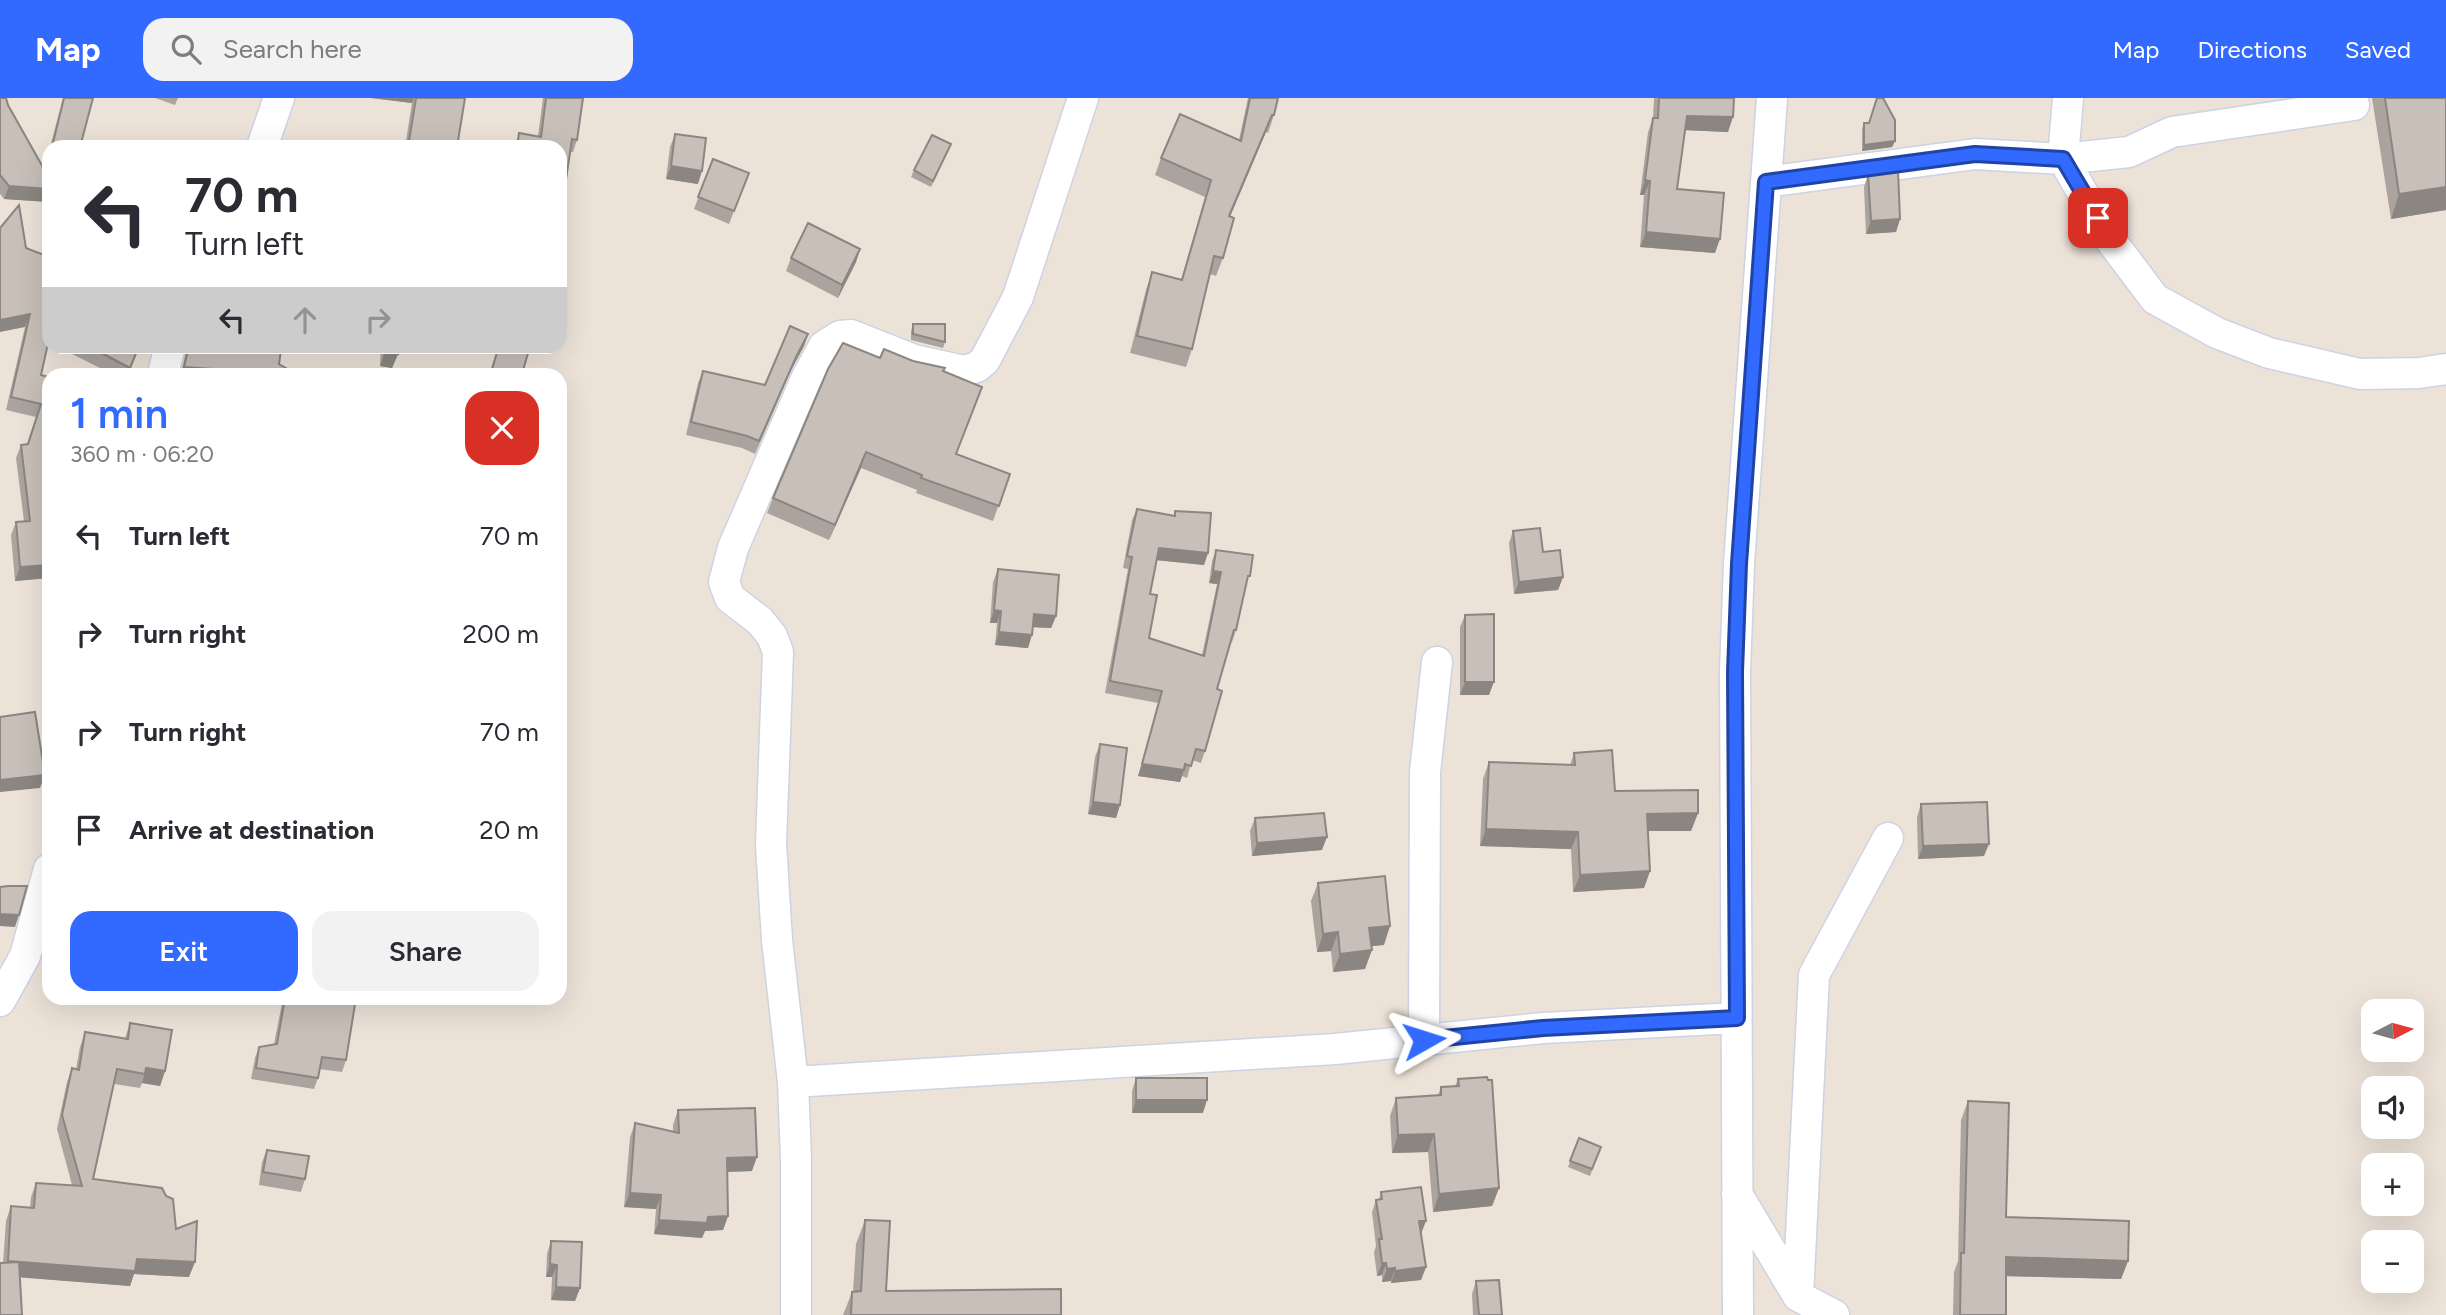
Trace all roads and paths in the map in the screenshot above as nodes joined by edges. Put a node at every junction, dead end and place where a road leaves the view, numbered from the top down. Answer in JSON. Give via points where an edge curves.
{"nodes":[{"id":1,"x":279,"y":98,"type":"edge"},
{"id":2,"x":1083,"y":98,"type":"edge"},
{"id":3,"x":1772,"y":98,"type":"edge"},
{"id":4,"x":2068,"y":98,"type":"edge"},
{"id":5,"x":2354,"y":106,"type":"dead end"},
{"id":6,"x":264,"y":140,"type":"edge"},
{"id":7,"x":2063,"y":159,"type":"junction"},
{"id":8,"x":1766,"y":182,"type":"junction"},
{"id":9,"x":2446,"y":369,"type":"edge"},
{"id":10,"x":1437,"y":662,"type":"dead end"},
{"id":11,"x":1888,"y":838,"type":"dead end"},
{"id":12,"x":42,"y":894,"type":"edge"},
{"id":13,"x":0,"y":1002,"type":"edge"},
{"id":14,"x":1737,"y":1018,"type":"junction"},
{"id":15,"x":1424,"y":1040,"type":"junction"},
{"id":16,"x":793,"y":1082,"type":"junction"},
{"id":17,"x":1737,"y":1194,"type":"junction"},
{"id":18,"x":1798,"y":1296,"type":"junction"},
{"id":19,"x":796,"y":1315,"type":"edge"},
{"id":20,"x":1738,"y":1315,"type":"edge"},
{"id":21,"x":1834,"y":1315,"type":"edge"}],
"edges":[{"from":1,"to":6,"type":"street"},
{"from":2,"to":16,"type":"street","via":[[1018,297],[985,360],[964,371],[914,360],[851,335],[831,340],[807,377],[733,548],[724,582],[730,598],[760,621],[778,652],[771,844]]},
{"from":3,"to":8,"type":"street"},
{"from":4,"to":7,"type":"street"},
{"from":5,"to":7,"type":"street","via":[[2172,132],[2129,152]]},
{"from":7,"to":8,"type":"street","via":[[1975,154]]},
{"from":7,"to":9,"type":"street","via":[[2109,238],[2155,299],[2217,333],[2269,354],[2360,374]]},
{"from":8,"to":14,"type":"street","via":[[1735,672]]},
{"from":10,"to":15,"type":"street","via":[[1425,772]]},
{"from":11,"to":18,"type":"street","via":[[1814,975]]},
{"from":12,"to":13,"type":"street","via":[[25,956]]},
{"from":14,"to":15,"type":"street","via":[[1543,1028]]},
{"from":14,"to":17,"type":"street"},
{"from":15,"to":16,"type":"street"},
{"from":16,"to":19,"type":"street"},
{"from":17,"to":18,"type":"street"},
{"from":17,"to":20,"type":"street"},
{"from":18,"to":21,"type":"street"}]}
